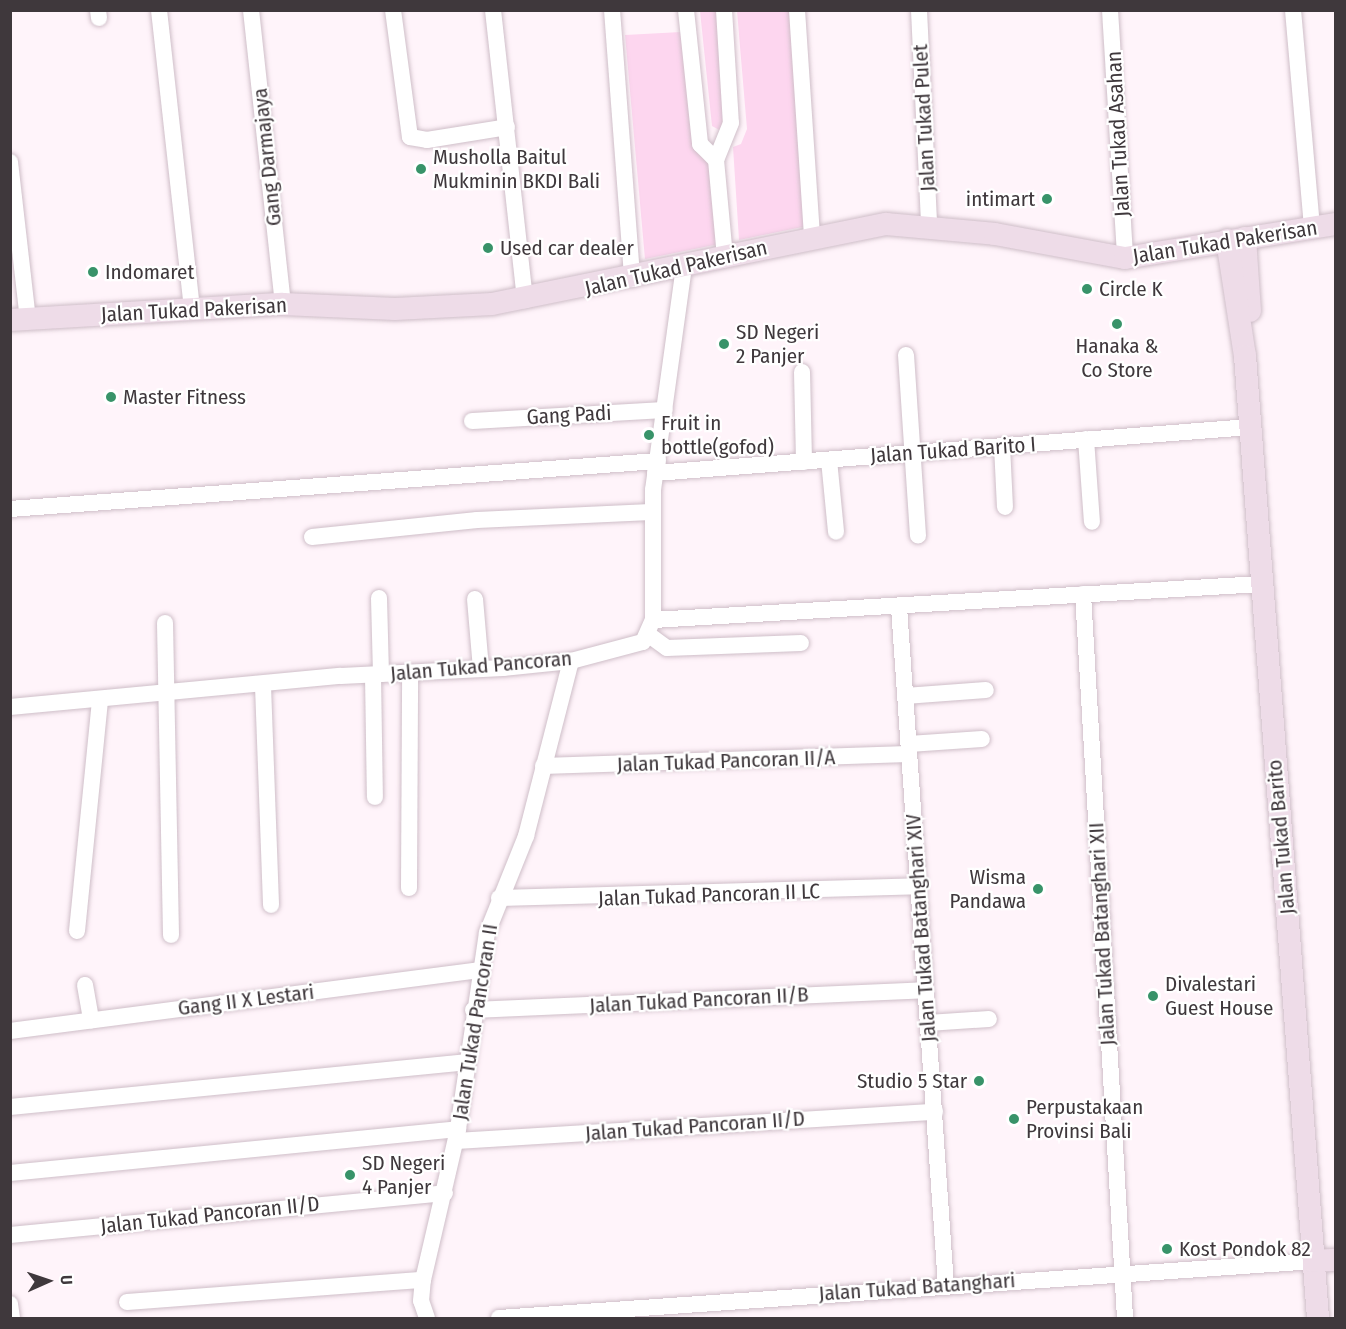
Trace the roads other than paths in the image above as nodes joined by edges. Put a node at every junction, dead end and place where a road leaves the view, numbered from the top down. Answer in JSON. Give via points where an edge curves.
{"nodes":[{"id":1,"x":159,"y":10,"type":"edge"},
{"id":2,"x":251,"y":10,"type":"edge"},
{"id":3,"x":393,"y":10,"type":"edge"},
{"id":4,"x":494,"y":10,"type":"edge"},
{"id":5,"x":612,"y":10,"type":"edge"},
{"id":6,"x":686,"y":10,"type":"edge"},
{"id":7,"x":724,"y":10,"type":"edge"},
{"id":8,"x":797,"y":10,"type":"edge"},
{"id":9,"x":919,"y":10,"type":"edge"},
{"id":10,"x":1110,"y":10,"type":"edge"},
{"id":11,"x":1293,"y":10,"type":"edge"},
{"id":12,"x":507,"y":127,"type":"junction"},
{"id":13,"x":716,"y":160,"type":"junction"},
{"id":14,"x":10,"y":162,"type":"edge"},
{"id":15,"x":1335,"y":224,"type":"edge"},
{"id":16,"x":929,"y":225,"type":"junction"},
{"id":17,"x":1312,"y":226,"type":"junction"},
{"id":18,"x":812,"y":236,"type":"junction"},
{"id":19,"x":1236,"y":239,"type":"junction"},
{"id":20,"x":725,"y":257,"type":"junction"},
{"id":21,"x":1125,"y":258,"type":"junction"},
{"id":22,"x":684,"y":275,"type":"junction"},
{"id":23,"x":632,"y":279,"type":"junction"},
{"id":24,"x":525,"y":300,"type":"junction"},
{"id":25,"x":283,"y":304,"type":"junction"},
{"id":26,"x":192,"y":308,"type":"junction"},
{"id":27,"x":19,"y":320,"type":"edge"},
{"id":28,"x":906,"y":355,"type":"dead end"},
{"id":29,"x":802,"y":372,"type":"dead end"},
{"id":30,"x":665,"y":410,"type":"junction"},
{"id":31,"x":472,"y":421,"type":"dead end"},
{"id":32,"x":1250,"y":427,"type":"junction"},
{"id":33,"x":1086,"y":439,"type":"junction"},
{"id":34,"x":1002,"y":446,"type":"junction"},
{"id":35,"x":912,"y":453,"type":"junction"},
{"id":36,"x":829,"y":460,"type":"junction"},
{"id":37,"x":804,"y":462,"type":"junction"},
{"id":38,"x":657,"y":467,"type":"junction"},
{"id":39,"x":1005,"y":507,"type":"dead end"},
{"id":40,"x":10,"y":509,"type":"edge"},
{"id":41,"x":651,"y":512,"type":"junction"},
{"id":42,"x":1092,"y":522,"type":"dead end"},
{"id":43,"x":836,"y":532,"type":"dead end"},
{"id":44,"x":918,"y":536,"type":"dead end"},
{"id":45,"x":312,"y":537,"type":"dead end"},
{"id":46,"x":1261,"y":584,"type":"junction"},
{"id":47,"x":1083,"y":594,"type":"junction"},
{"id":48,"x":378,"y":598,"type":"dead end"},
{"id":49,"x":475,"y":599,"type":"dead end"},
{"id":50,"x":899,"y":607,"type":"junction"},
{"id":51,"x":165,"y":623,"type":"dead end"},
{"id":52,"x":651,"y":628,"type":"junction"},
{"id":53,"x":801,"y":643,"type":"dead end"},
{"id":54,"x":571,"y":661,"type":"junction"},
{"id":55,"x":481,"y":669,"type":"junction"},
{"id":56,"x":410,"y":673,"type":"junction"},
{"id":57,"x":377,"y":674,"type":"junction"},
{"id":58,"x":263,"y":686,"type":"junction"},
{"id":59,"x":986,"y":690,"type":"dead end"},
{"id":60,"x":169,"y":696,"type":"junction"},
{"id":61,"x":905,"y":696,"type":"junction"},
{"id":62,"x":100,"y":701,"type":"junction"},
{"id":63,"x":10,"y":707,"type":"edge"},
{"id":64,"x":982,"y":739,"type":"dead end"},
{"id":65,"x":909,"y":749,"type":"junction"},
{"id":66,"x":543,"y":766,"type":"junction"},
{"id":67,"x":375,"y":798,"type":"dead end"},
{"id":68,"x":919,"y":886,"type":"junction"},
{"id":69,"x":409,"y":888,"type":"dead end"},
{"id":70,"x":499,"y":898,"type":"junction"},
{"id":71,"x":271,"y":905,"type":"dead end"},
{"id":72,"x":77,"y":931,"type":"dead end"},
{"id":73,"x":171,"y":935,"type":"dead end"},
{"id":74,"x":481,"y":970,"type":"junction"},
{"id":75,"x":85,"y":985,"type":"dead end"},
{"id":76,"x":925,"y":990,"type":"junction"},
{"id":77,"x":473,"y":1010,"type":"junction"},
{"id":78,"x":989,"y":1019,"type":"dead end"},
{"id":79,"x":91,"y":1020,"type":"junction"},
{"id":80,"x":928,"y":1023,"type":"junction"},
{"id":81,"x":10,"y":1031,"type":"edge"},
{"id":82,"x":466,"y":1062,"type":"junction"},
{"id":83,"x":10,"y":1107,"type":"edge"},
{"id":84,"x":934,"y":1112,"type":"junction"},
{"id":85,"x":457,"y":1135,"type":"junction"},
{"id":86,"x":10,"y":1173,"type":"edge"},
{"id":87,"x":445,"y":1193,"type":"junction"},
{"id":88,"x":10,"y":1235,"type":"edge"},
{"id":89,"x":1325,"y":1261,"type":"edge"},
{"id":90,"x":1122,"y":1274,"type":"junction"},
{"id":91,"x":423,"y":1280,"type":"junction"},
{"id":92,"x":946,"y":1286,"type":"junction"},
{"id":93,"x":127,"y":1302,"type":"dead end"},
{"id":94,"x":10,"y":1304,"type":"edge"},
{"id":95,"x":675,"y":1312,"type":"edge"},
{"id":96,"x":12,"y":1318,"type":"edge"},
{"id":97,"x":427,"y":1318,"type":"edge"},
{"id":98,"x":499,"y":1318,"type":"edge"},
{"id":99,"x":1125,"y":1318,"type":"edge"},
{"id":100,"x":1318,"y":1318,"type":"edge"}],
"edges":[{"from":1,"to":26,"type":"street"},
{"from":2,"to":25,"type":"street","name":"Gang Darmajaya"},
{"from":3,"to":12,"type":"street","via":[[410,137],[417,141]]},
{"from":4,"to":12,"type":"street"},
{"from":5,"to":23,"type":"street"},
{"from":6,"to":13,"type":"street","via":[[700,144]]},
{"from":7,"to":13,"type":"street","via":[[731,123]]},
{"from":8,"to":18,"type":"street"},
{"from":9,"to":16,"type":"street","name":"Jalan Tukad Pulet"},
{"from":10,"to":21,"type":"street","name":"Jalan Tukad Asahan"},
{"from":11,"to":17,"type":"street"},
{"from":12,"to":24,"type":"street"},
{"from":13,"to":20,"type":"street"},
{"from":14,"to":27,"type":"street"},
{"from":15,"to":17,"type":"street","name":"Jalan Tukad Pakerisan"},
{"from":16,"to":18,"type":"street","name":"Jalan Tukad Pakerisan","via":[[860,226]]},
{"from":16,"to":21,"type":"street","name":"Jalan Tukad Pakerisan"},
{"from":17,"to":19,"type":"street","name":"Jalan Tukad Pakerisan"},
{"from":18,"to":20,"type":"street","name":"Jalan Tukad Pakerisan"},
{"from":19,"to":21,"type":"street","name":"Jalan Tukad Pakerisan"},
{"from":19,"to":32,"type":"street","name":"Jalan Tukad Barito"},
{"from":20,"to":22,"type":"street","name":"Jalan Tukad Pakerisan"},
{"from":22,"to":23,"type":"street","name":"Jalan Tukad Pakerisan"},
{"from":22,"to":30,"type":"street"},
{"from":23,"to":24,"type":"street","name":"Jalan Tukad Pakerisan"},
{"from":24,"to":25,"type":"street","name":"Jalan Tukad Pakerisan","via":[[394,309]]},
{"from":25,"to":26,"type":"street","name":"Jalan Tukad Pakerisan"},
{"from":26,"to":27,"type":"street","name":"Jalan Tukad Pakerisan"},
{"from":28,"to":35,"type":"street"},
{"from":29,"to":37,"type":"street"},
{"from":30,"to":31,"type":"street","name":"Gang Padi"},
{"from":30,"to":38,"type":"street"},
{"from":32,"to":33,"type":"street","name":"Jalan Tukad Barito I"},
{"from":32,"to":46,"type":"street","name":"Jalan Tukad Barito"},
{"from":33,"to":34,"type":"street","name":"Jalan Tukad Barito I"},
{"from":33,"to":42,"type":"street"},
{"from":34,"to":35,"type":"street","name":"Jalan Tukad Barito I"},
{"from":34,"to":39,"type":"street"},
{"from":35,"to":36,"type":"street","name":"Jalan Tukad Barito I"},
{"from":35,"to":44,"type":"street"},
{"from":36,"to":37,"type":"street","name":"Jalan Tukad Barito I"},
{"from":36,"to":43,"type":"street"},
{"from":37,"to":38,"type":"street","name":"Jalan Tukad Barito I"},
{"from":38,"to":40,"type":"street","name":"Jalan Tukad Barito I"},
{"from":38,"to":41,"type":"street"},
{"from":41,"to":45,"type":"street","via":[[477,520]]},
{"from":41,"to":52,"type":"street"},
{"from":46,"to":47,"type":"street"},
{"from":46,"to":89,"type":"street","name":"Jalan Tukad Barito"},
{"from":47,"to":50,"type":"street"},
{"from":47,"to":90,"type":"street","name":"Jalan Tukad Batanghari XII"},
{"from":48,"to":57,"type":"street"},
{"from":49,"to":55,"type":"street"},
{"from":50,"to":52,"type":"street"},
{"from":50,"to":61,"type":"street","name":"Jalan Tukad Batanghari XIV"},
{"from":51,"to":60,"type":"street"},
{"from":52,"to":53,"type":"street","via":[[667,648]]},
{"from":52,"to":54,"type":"street","name":"Jalan Tukad Pancoran","via":[[636,646]]},
{"from":54,"to":55,"type":"street","name":"Jalan Tukad Pancoran"},
{"from":54,"to":66,"type":"street","name":"Jalan Tukad Pancoran II"},
{"from":55,"to":56,"type":"street","name":"Jalan Tukad Pancoran"},
{"from":56,"to":57,"type":"street","name":"Jalan Tukad Pancoran"},
{"from":56,"to":69,"type":"street"},
{"from":57,"to":58,"type":"street","name":"Jalan Tukad Pancoran"},
{"from":57,"to":67,"type":"street"},
{"from":58,"to":60,"type":"street","name":"Jalan Tukad Pancoran"},
{"from":58,"to":71,"type":"street"},
{"from":59,"to":61,"type":"street"},
{"from":60,"to":62,"type":"street","name":"Jalan Tukad Pancoran"},
{"from":60,"to":73,"type":"street"},
{"from":61,"to":65,"type":"street","name":"Jalan Tukad Batanghari XIV"},
{"from":62,"to":63,"type":"street","name":"Jalan Tukad Pancoran"},
{"from":62,"to":72,"type":"street"},
{"from":64,"to":65,"type":"street","name":"Jalan Tukad Pancoran II/A"},
{"from":65,"to":66,"type":"street","name":"Jalan Tukad Pancoran II/A"},
{"from":65,"to":68,"type":"street","name":"Jalan Tukad Batanghari XIV"},
{"from":66,"to":70,"type":"street","name":"Jalan Tukad Pancoran II","via":[[526,836]]},
{"from":68,"to":70,"type":"street","name":"Jalan Tukad Pancoran II LC"},
{"from":68,"to":76,"type":"street","name":"Jalan Tukad Batanghari XIV"},
{"from":70,"to":74,"type":"street","name":"Jalan Tukad Pancoran II"},
{"from":74,"to":77,"type":"street","name":"Jalan Tukad Pancoran II"},
{"from":74,"to":79,"type":"street","name":"Gang II X Lestari"},
{"from":75,"to":79,"type":"street"},
{"from":76,"to":77,"type":"street","name":"Jalan Tukad Pancoran II/B"},
{"from":76,"to":80,"type":"street","name":"Jalan Tukad Batanghari XIV"},
{"from":77,"to":82,"type":"street","name":"Jalan Tukad Pancoran II"},
{"from":78,"to":80,"type":"street"},
{"from":79,"to":81,"type":"street","name":"Gang II X Lestari"},
{"from":80,"to":84,"type":"street","name":"Jalan Tukad Batanghari XIV"},
{"from":82,"to":83,"type":"street"},
{"from":82,"to":85,"type":"street","name":"Jalan Tukad Pancoran II"},
{"from":84,"to":85,"type":"street","name":"Jalan Tukad Pancoran II/D"},
{"from":84,"to":92,"type":"street","name":"Jalan Tukad Batanghari XIV"},
{"from":85,"to":86,"type":"street","name":"Jalan Tukad Pancoran II/D"},
{"from":85,"to":87,"type":"street","name":"Jalan Tukad Pancoran II"},
{"from":87,"to":88,"type":"street","name":"Jalan Tukad Pancoran II/D"},
{"from":87,"to":91,"type":"street","name":"Jalan Tukad Pancoran II"},
{"from":89,"to":90,"type":"street","name":"Jalan Tukad Batanghari"},
{"from":89,"to":100,"type":"street","name":"Jalan Tukad Barito"},
{"from":90,"to":92,"type":"street","name":"Jalan Tukad Batanghari"},
{"from":90,"to":99,"type":"street","name":"Jalan Tukad Batanghari XII"},
{"from":91,"to":93,"type":"street"},
{"from":91,"to":97,"type":"street","name":"Jalan Tukad Pancoran II","via":[[421,1301]]},
{"from":92,"to":95,"type":"street","name":"Jalan Tukad Batanghari"},
{"from":94,"to":96,"type":"street"},
{"from":95,"to":98,"type":"street","name":"Jalan Tukad Batanghari"}]}
